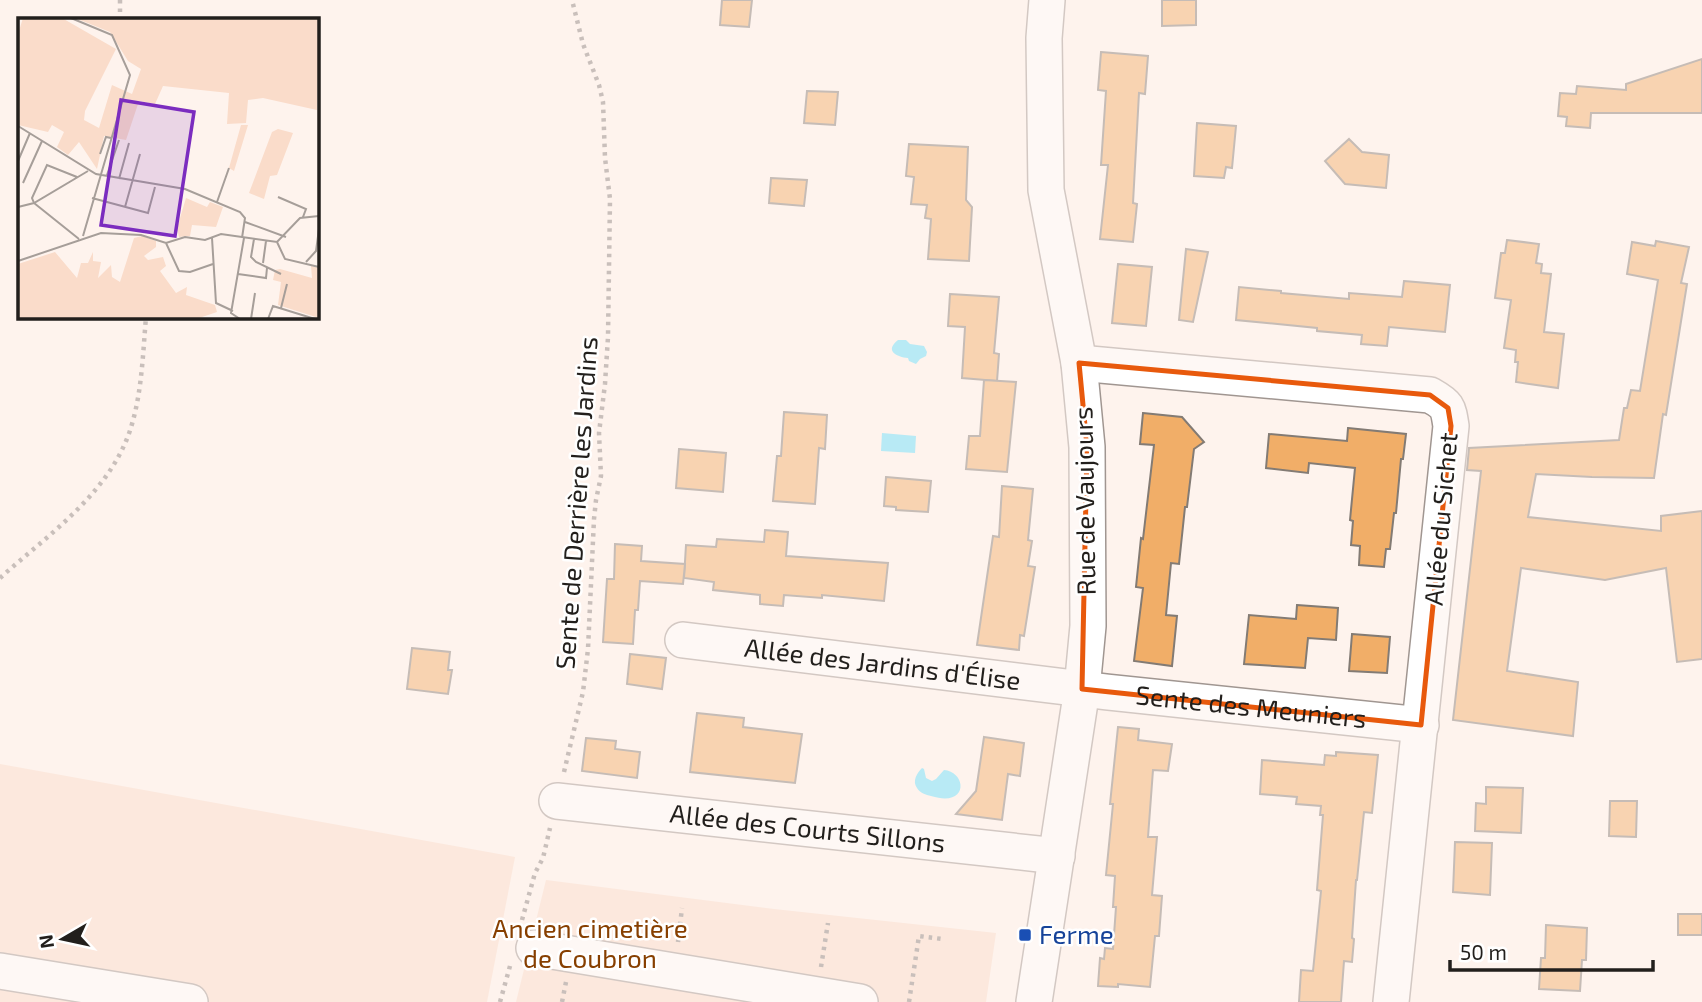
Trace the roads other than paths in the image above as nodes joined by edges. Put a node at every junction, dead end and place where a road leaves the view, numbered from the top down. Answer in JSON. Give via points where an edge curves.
{"nodes":[{"id":1,"x":1047,"y":0,"type":"edge"},
{"id":2,"x":1079,"y":363,"type":"junction"},
{"id":3,"x":683,"y":640,"type":"dead end"},
{"id":4,"x":1082,"y":689,"type":"junction"},
{"id":5,"x":1420,"y":726,"type":"junction"},
{"id":6,"x":557,"y":801,"type":"road end"},
{"id":7,"x":1057,"y":856,"type":"junction"},
{"id":8,"x":522,"y":945,"type":"road end"},
{"id":9,"x":0,"y":971,"type":"edge"},
{"id":10,"x":190,"y":1002,"type":"edge"},
{"id":11,"x":860,"y":1002,"type":"edge"},
{"id":12,"x":1034,"y":1002,"type":"edge"},
{"id":13,"x":1391,"y":1002,"type":"edge"}],
"edges":[{"from":1,"to":2,"type":"street","name":"Rue de Vaujours","via":[[1046,190]]},
{"from":2,"to":4,"type":"street","name":"Rue de Vaujours","via":[[1087,447],[1088,626]]},
{"from":2,"to":5,"type":"street","name":"Allée du Sichet","via":[[1430,395],[1448,408],[1451,426]]},
{"from":3,"to":4,"type":"street","name":"Allée des Jardins d'Élise"},
{"from":4,"to":5,"type":"street","name":"Sente des Meuniers"},
{"from":4,"to":7,"type":"street","name":"Rue de Vaujours"},
{"from":5,"to":13,"type":"street","name":"Allée du Sichet"},
{"from":6,"to":7,"type":"street","name":"Allée des Courts Sillons"},
{"from":7,"to":12,"type":"street","name":"Rue de Vaujours"},
{"from":8,"to":11,"type":"street"},
{"from":9,"to":10,"type":"street"}]}
